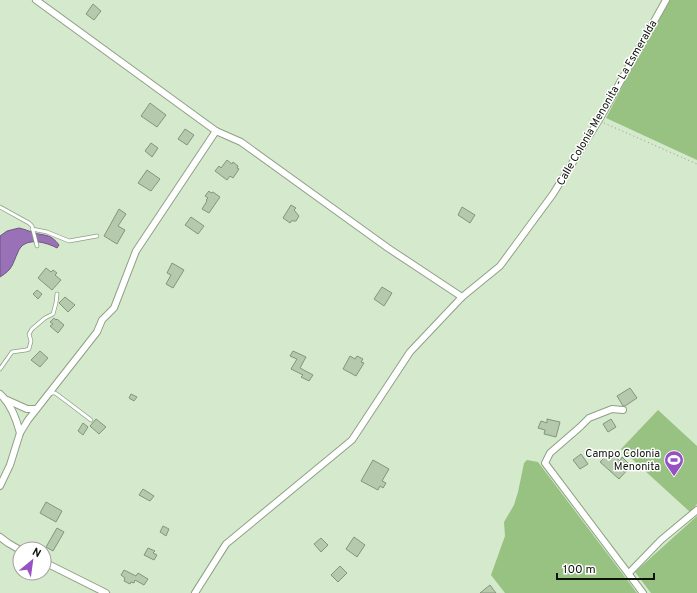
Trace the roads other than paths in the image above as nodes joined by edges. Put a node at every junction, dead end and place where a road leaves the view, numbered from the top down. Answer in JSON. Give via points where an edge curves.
{"nodes":[{"id":1,"x":36,"y":0,"type":"edge"},
{"id":2,"x":666,"y":0,"type":"edge"},
{"id":3,"x":216,"y":131,"type":"junction"},
{"id":4,"x":0,"y":208,"type":"edge"},
{"id":5,"x":33,"y":230,"type":"junction"},
{"id":6,"x":97,"y":236,"type":"dead end"},
{"id":7,"x":37,"y":246,"type":"dead end"},
{"id":8,"x":57,"y":294,"type":"dead end"},
{"id":9,"x":462,"y":297,"type":"junction"},
{"id":10,"x":0,"y":369,"type":"edge"},
{"id":11,"x":49,"y":393,"type":"junction"},
{"id":12,"x":0,"y":394,"type":"edge"},
{"id":13,"x":7,"y":400,"type":"junction"},
{"id":14,"x":36,"y":408,"type":"junction"},
{"id":15,"x":623,"y":410,"type":"dead end"},
{"id":16,"x":91,"y":420,"type":"dead end"},
{"id":17,"x":20,"y":433,"type":"junction"},
{"id":18,"x":0,"y":486,"type":"edge"},
{"id":19,"x":697,"y":510,"type":"edge"},
{"id":20,"x":0,"y":537,"type":"edge"},
{"id":21,"x":12,"y":545,"type":"edge"},
{"id":22,"x":52,"y":566,"type":"edge"},
{"id":23,"x":629,"y":573,"type":"junction"},
{"id":24,"x":106,"y":593,"type":"edge"},
{"id":25,"x":195,"y":593,"type":"edge"},
{"id":26,"x":643,"y":593,"type":"edge"}],
"edges":[{"from":1,"to":3,"type":"street"},
{"from":2,"to":9,"type":"street","name":"Calle Colonia Menonita - La Esmeralda","via":[[599,120],[553,194],[500,266]]},
{"from":3,"to":9,"type":"street","via":[[241,142],[388,248]]},
{"from":3,"to":11,"type":"street","via":[[136,251],[114,308],[102,320],[97,332]]},
{"from":4,"to":5,"type":"lane","via":[[29,223]]},
{"from":5,"to":6,"type":"lane","via":[[47,232],[69,241]]},
{"from":5,"to":7,"type":"lane"},
{"from":8,"to":10,"type":"lane","via":[[53,314],[45,318],[29,334],[29,349],[12,352]]},
{"from":9,"to":25,"type":"street","name":"Calle Colonia Menonita - La Esmeralda","via":[[410,352],[352,440],[226,544]]},
{"from":11,"to":14,"type":"street"},
{"from":11,"to":16,"type":"lane","via":[[55,393]]},
{"from":12,"to":13,"type":"street"},
{"from":13,"to":14,"type":"street","via":[[27,409]]},
{"from":13,"to":17,"type":"street","via":[[16,417]]},
{"from":14,"to":17,"type":"street"},
{"from":15,"to":23,"type":"street","via":[[612,409],[589,418],[550,453],[545,463]]},
{"from":17,"to":18,"type":"street"},
{"from":19,"to":23,"type":"street","via":[[661,540]]},
{"from":20,"to":21,"type":"street"},
{"from":22,"to":24,"type":"street"},
{"from":23,"to":26,"type":"street"}]}
